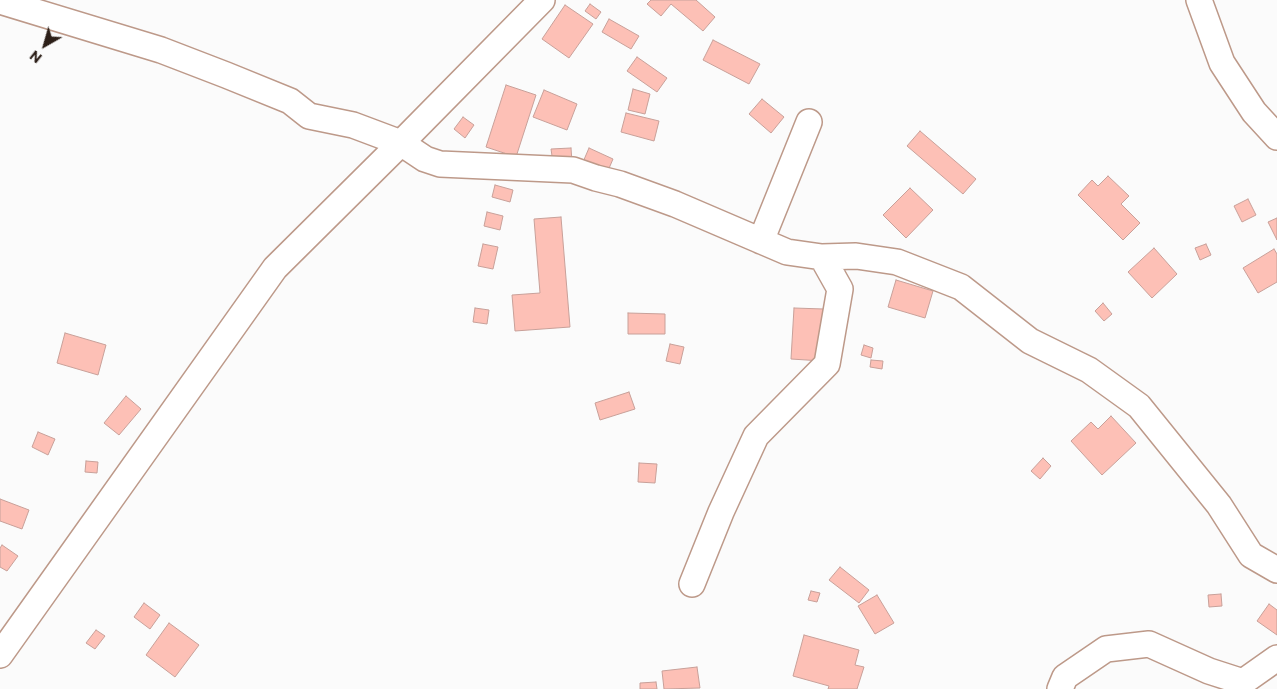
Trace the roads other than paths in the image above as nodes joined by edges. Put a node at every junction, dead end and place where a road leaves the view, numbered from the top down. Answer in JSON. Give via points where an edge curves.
{"nodes":[{"id":1,"x":542,"y":0,"type":"edge"},
{"id":2,"x":1200,"y":0,"type":"edge"},
{"id":3,"x":0,"y":1,"type":"edge"},
{"id":4,"x":810,"y":122,"type":"dead end"},
{"id":5,"x":1277,"y":137,"type":"edge"},
{"id":6,"x":401,"y":143,"type":"junction"},
{"id":7,"x":761,"y":240,"type":"junction"},
{"id":8,"x":822,"y":257,"type":"junction"},
{"id":9,"x":1277,"y":570,"type":"edge"},
{"id":10,"x":692,"y":584,"type":"dead end"},
{"id":11,"x":0,"y":655,"type":"edge"},
{"id":12,"x":1277,"y":658,"type":"edge"},
{"id":13,"x":1246,"y":685,"type":"edge"},
{"id":14,"x":1060,"y":689,"type":"edge"}],
"edges":[{"from":1,"to":6,"type":"street"},
{"from":2,"to":5,"type":"street","via":[[1222,63],[1254,112]]},
{"from":3,"to":6,"type":"street","via":[[161,50],[290,101],[309,116],[353,125]]},
{"from":4,"to":7,"type":"street"},
{"from":6,"to":7,"type":"street","via":[[425,159],[440,164],[573,170],[674,204]]},
{"from":6,"to":11,"type":"street","via":[[275,268]]},
{"from":7,"to":8,"type":"street","via":[[787,252]]},
{"from":8,"to":9,"type":"street","via":[[856,256],[897,262],[961,287],[1030,341],[1089,370],[1139,406],[1219,505],[1251,556]]},
{"from":8,"to":10,"type":"street","via":[[840,289],[827,364],[756,436]]},
{"from":12,"to":13,"type":"street"},
{"from":13,"to":14,"type":"street","via":[[1149,644],[1106,649],[1065,677]]}]}
